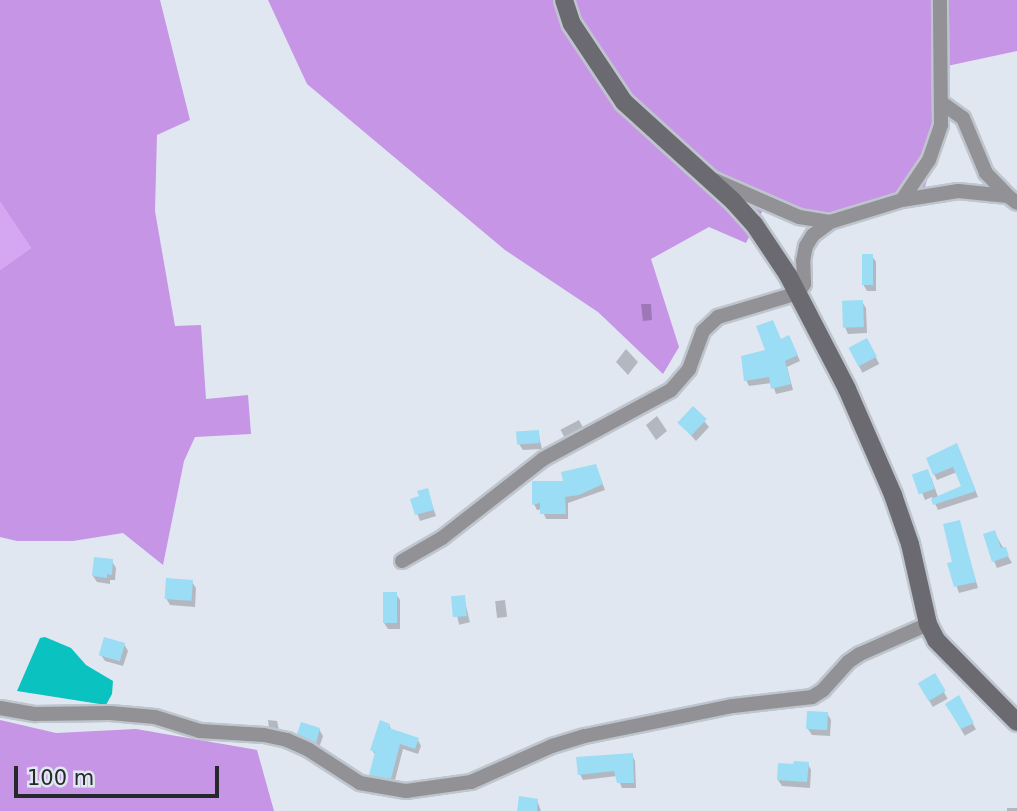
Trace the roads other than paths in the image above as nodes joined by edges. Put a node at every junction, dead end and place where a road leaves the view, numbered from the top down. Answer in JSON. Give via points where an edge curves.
{"nodes":[{"id":1,"x":564,"y":0,"type":"edge"},
{"id":2,"x":940,"y":0,"type":"edge"},
{"id":3,"x":942,"y":103,"type":"junction"},
{"id":4,"x":708,"y":177,"type":"junction"},
{"id":5,"x":1015,"y":199,"type":"edge"},
{"id":6,"x":902,"y":200,"type":"junction"},
{"id":7,"x":830,"y":222,"type":"junction"},
{"id":8,"x":798,"y":293,"type":"junction"},
{"id":9,"x":402,"y":561,"type":"dead end"},
{"id":10,"x":928,"y":624,"type":"junction"},
{"id":11,"x":0,"y":708,"type":"edge"},
{"id":12,"x":1017,"y":722,"type":"edge"}],
"edges":[{"from":1,"to":4,"type":"street","via":[[572,24],[624,102]]},
{"from":2,"to":3,"type":"street"},
{"from":3,"to":5,"type":"street","via":[[963,118],[986,173]]},
{"from":3,"to":6,"type":"street","via":[[937,141]]},
{"from":4,"to":7,"type":"street","via":[[799,217]]},
{"from":4,"to":8,"type":"street","via":[[754,224]]},
{"from":5,"to":6,"type":"street","via":[[958,191]]},
{"from":6,"to":7,"type":"street"},
{"from":7,"to":8,"type":"street","via":[[806,246],[804,284]]},
{"from":8,"to":9,"type":"street","via":[[718,317],[703,331],[689,369],[671,390],[543,459],[442,538]]},
{"from":8,"to":10,"type":"street","via":[[893,495],[910,544]]},
{"from":10,"to":11,"type":"street","via":[[860,654],[812,697],[733,706],[585,736],[471,782],[406,791],[360,783],[309,750],[264,735],[200,732],[155,717],[35,714]]},
{"from":10,"to":12,"type":"street","via":[[945,652]]}]}
